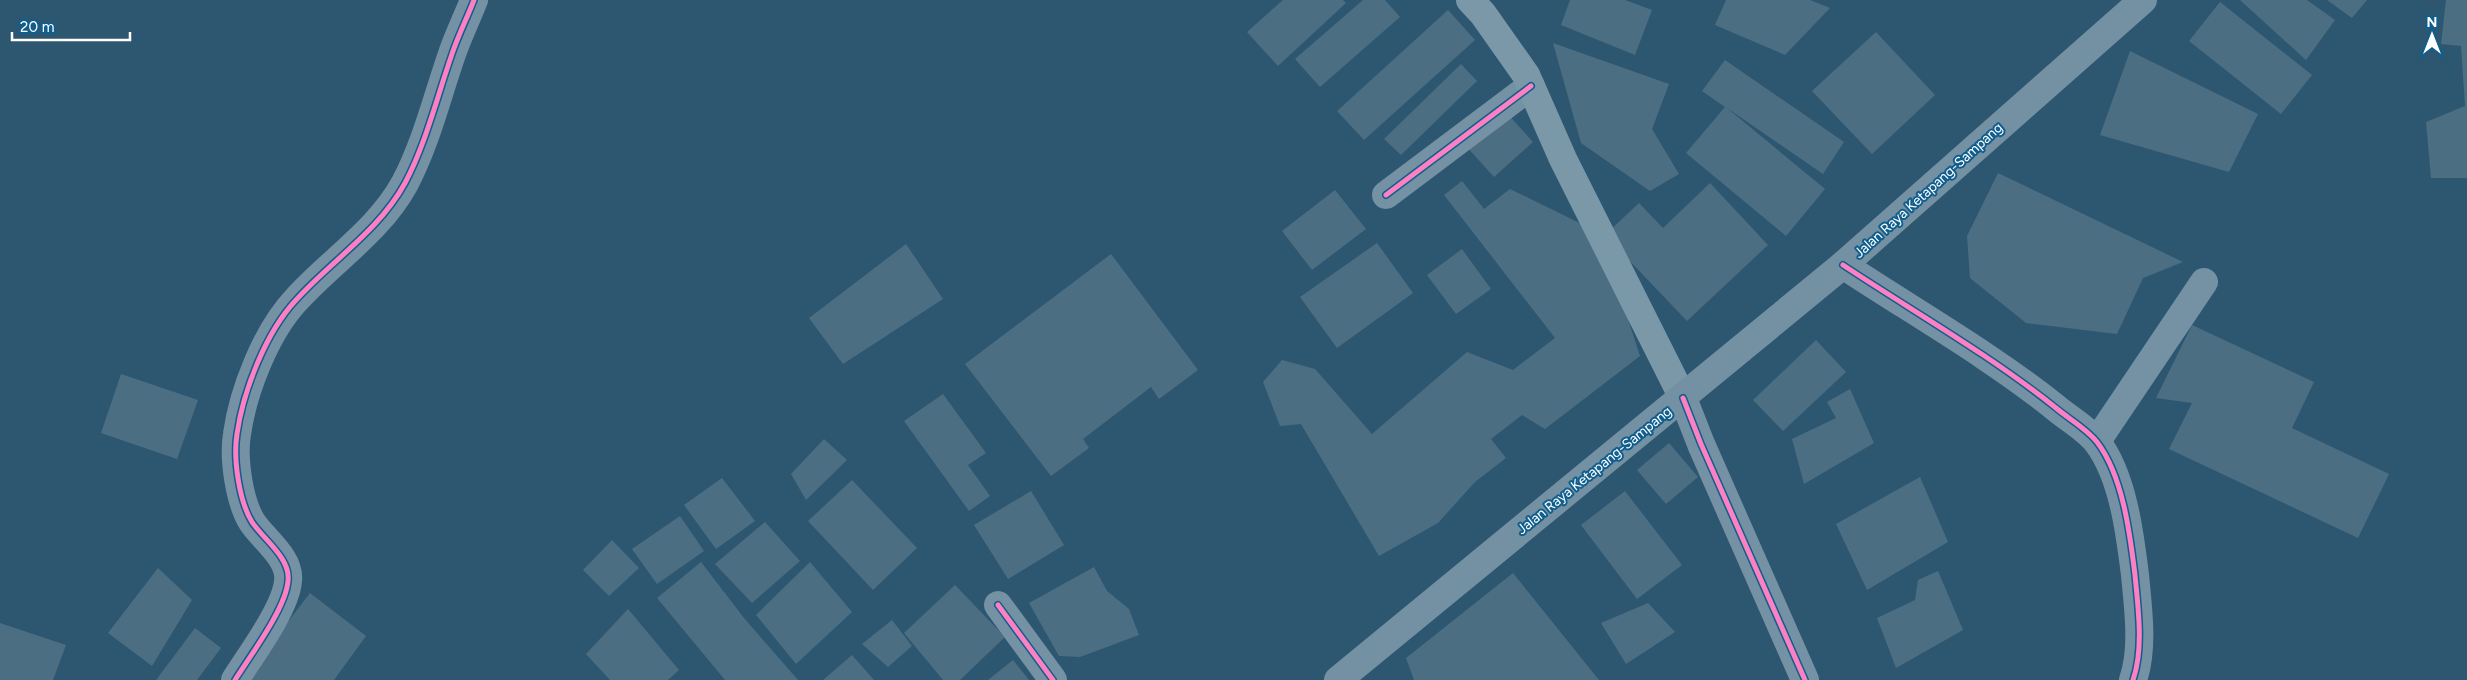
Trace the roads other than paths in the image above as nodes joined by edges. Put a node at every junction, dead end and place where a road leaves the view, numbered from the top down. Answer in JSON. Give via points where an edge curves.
{"nodes":[{"id":1,"x":474,"y":0,"type":"edge"},
{"id":2,"x":1470,"y":0,"type":"edge"},
{"id":3,"x":2143,"y":0,"type":"edge"},
{"id":4,"x":1531,"y":86,"type":"junction"},
{"id":5,"x":1386,"y":194,"type":"dead end"},
{"id":6,"x":1843,"y":266,"type":"junction"},
{"id":7,"x":2204,"y":282,"type":"dead end"},
{"id":8,"x":1683,"y":398,"type":"junction"},
{"id":9,"x":2097,"y":441,"type":"junction"},
{"id":10,"x":998,"y":605,"type":"dead end"},
{"id":11,"x":234,"y":680,"type":"edge"},
{"id":12,"x":1053,"y":680,"type":"edge"},
{"id":13,"x":1338,"y":680,"type":"edge"},
{"id":14,"x":1805,"y":680,"type":"edge"},
{"id":15,"x":2133,"y":680,"type":"edge"}],
"edges":[{"from":1,"to":11,"type":"street","via":[[404,184],[377,222],[294,301],[268,341],[248,389],[236,435],[236,463],[242,495],[252,521],[283,561],[288,579],[280,605]]},
{"from":2,"to":4,"type":"main road","via":[[1483,14]]},
{"from":3,"to":6,"type":"main road","name":"Jalan Raya Ketapang-Sampang"},
{"from":4,"to":5,"type":"street"},
{"from":4,"to":8,"type":"main road","via":[[1563,159]]},
{"from":6,"to":8,"type":"main road","name":"Jalan Raya Ketapang-Sampang"},
{"from":6,"to":9,"type":"street","via":[[2028,385]]},
{"from":7,"to":9,"type":"street"},
{"from":8,"to":13,"type":"main road","name":"Jalan Raya Ketapang-Sampang"},
{"from":8,"to":14,"type":"street","via":[[1700,444]]},
{"from":9,"to":15,"type":"street","via":[[2114,476],[2131,542],[2139,632]]},
{"from":10,"to":12,"type":"street"}]}
